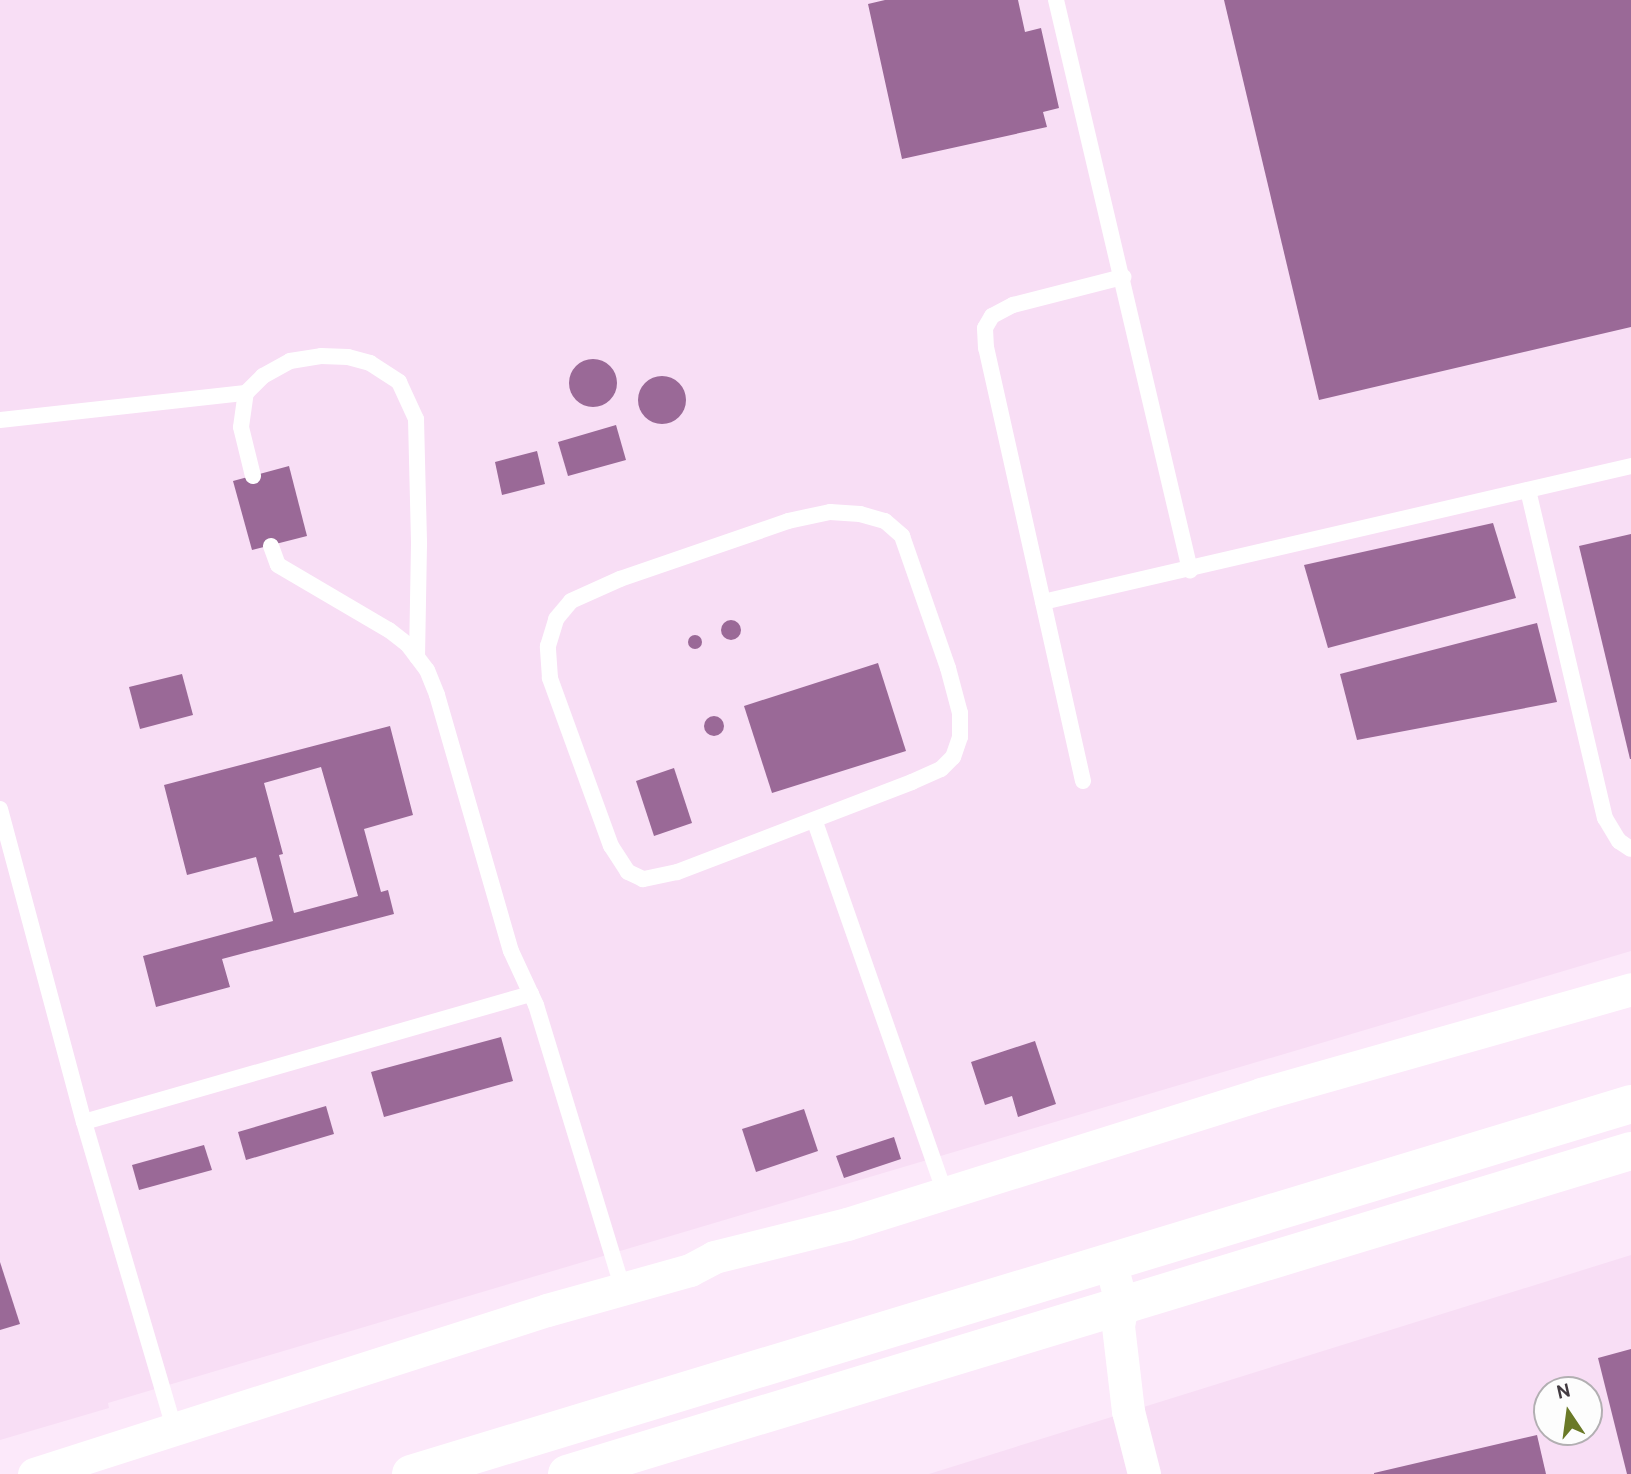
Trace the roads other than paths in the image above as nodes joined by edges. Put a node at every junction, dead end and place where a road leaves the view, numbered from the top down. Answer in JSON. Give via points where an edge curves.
{"nodes":[{"id":1,"x":1056,"y":0,"type":"edge"},
{"id":2,"x":1123,"y":277,"type":"junction"},
{"id":3,"x":246,"y":393,"type":"junction"},
{"id":4,"x":0,"y":420,"type":"edge"},
{"id":5,"x":1631,"y":466,"type":"edge"},
{"id":6,"x":253,"y":476,"type":"dead end"},
{"id":7,"x":1528,"y":490,"type":"junction"},
{"id":8,"x":271,"y":546,"type":"dead end"},
{"id":9,"x":1190,"y":570,"type":"junction"},
{"id":10,"x":1043,"y":602,"type":"junction"},
{"id":11,"x":417,"y":657,"type":"junction"},
{"id":12,"x":1083,"y":781,"type":"dead end"},
{"id":13,"x":0,"y":809,"type":"edge"},
{"id":14,"x":815,"y":822,"type":"junction"},
{"id":15,"x":1631,"y":849,"type":"edge"},
{"id":16,"x":1631,"y":989,"type":"edge"},
{"id":17,"x":531,"y":994,"type":"junction"},
{"id":18,"x":1631,"y":1104,"type":"edge"},
{"id":19,"x":84,"y":1122,"type":"junction"},
{"id":20,"x":1631,"y":1150,"type":"edge"},
{"id":21,"x":945,"y":1193,"type":"junction"},
{"id":22,"x":1110,"y":1262,"type":"junction"},
{"id":23,"x":623,"y":1289,"type":"junction"},
{"id":24,"x":1122,"y":1305,"type":"junction"},
{"id":25,"x":174,"y":1427,"type":"junction"},
{"id":26,"x":34,"y":1474,"type":"edge"},
{"id":27,"x":411,"y":1474,"type":"edge"},
{"id":28,"x":567,"y":1474,"type":"edge"},
{"id":29,"x":1144,"y":1474,"type":"edge"}],
"edges":[{"from":1,"to":2,"type":"lane"},
{"from":2,"to":9,"type":"lane"},
{"from":2,"to":10,"type":"lane","via":[[1013,305],[992,316],[985,328]]},
{"from":3,"to":4,"type":"lane"},
{"from":3,"to":6,"type":"lane","via":[[241,427]]},
{"from":3,"to":11,"type":"lane","via":[[263,376],[290,361],[321,356],[370,363],[399,382],[416,419]]},
{"from":5,"to":7,"type":"lane"},
{"from":7,"to":9,"type":"lane"},
{"from":7,"to":15,"type":"lane","via":[[1605,818],[1619,841]]},
{"from":8,"to":11,"type":"lane","via":[[278,565],[389,630]]},
{"from":9,"to":10,"type":"lane"},
{"from":10,"to":12,"type":"lane"},
{"from":11,"to":17,"type":"lane","via":[[438,695],[511,951]]},
{"from":13,"to":19,"type":"lane"},
{"from":14,"to":14,"type":"lane","via":[[941,769],[953,757],[960,737],[960,713],[948,668],[902,536],[885,521],[830,512],[788,521],[620,579],[571,601],[556,619],[548,646],[550,678],[611,846],[628,872],[643,880],[677,872]]},
{"from":14,"to":21,"type":"lane"},
{"from":16,"to":21,"type":"street","via":[[1261,1094]]},
{"from":17,"to":19,"type":"lane"},
{"from":17,"to":23,"type":"lane"},
{"from":18,"to":22,"type":"main road"},
{"from":19,"to":25,"type":"lane"},
{"from":20,"to":24,"type":"main road"},
{"from":21,"to":23,"type":"street","via":[[847,1224],[714,1257],[690,1270]]},
{"from":22,"to":24,"type":"street"},
{"from":22,"to":27,"type":"main road"},
{"from":23,"to":25,"type":"street"},
{"from":24,"to":28,"type":"main road"},
{"from":24,"to":29,"type":"street","via":[[1118,1326],[1127,1399]]},
{"from":25,"to":26,"type":"street"}]}
